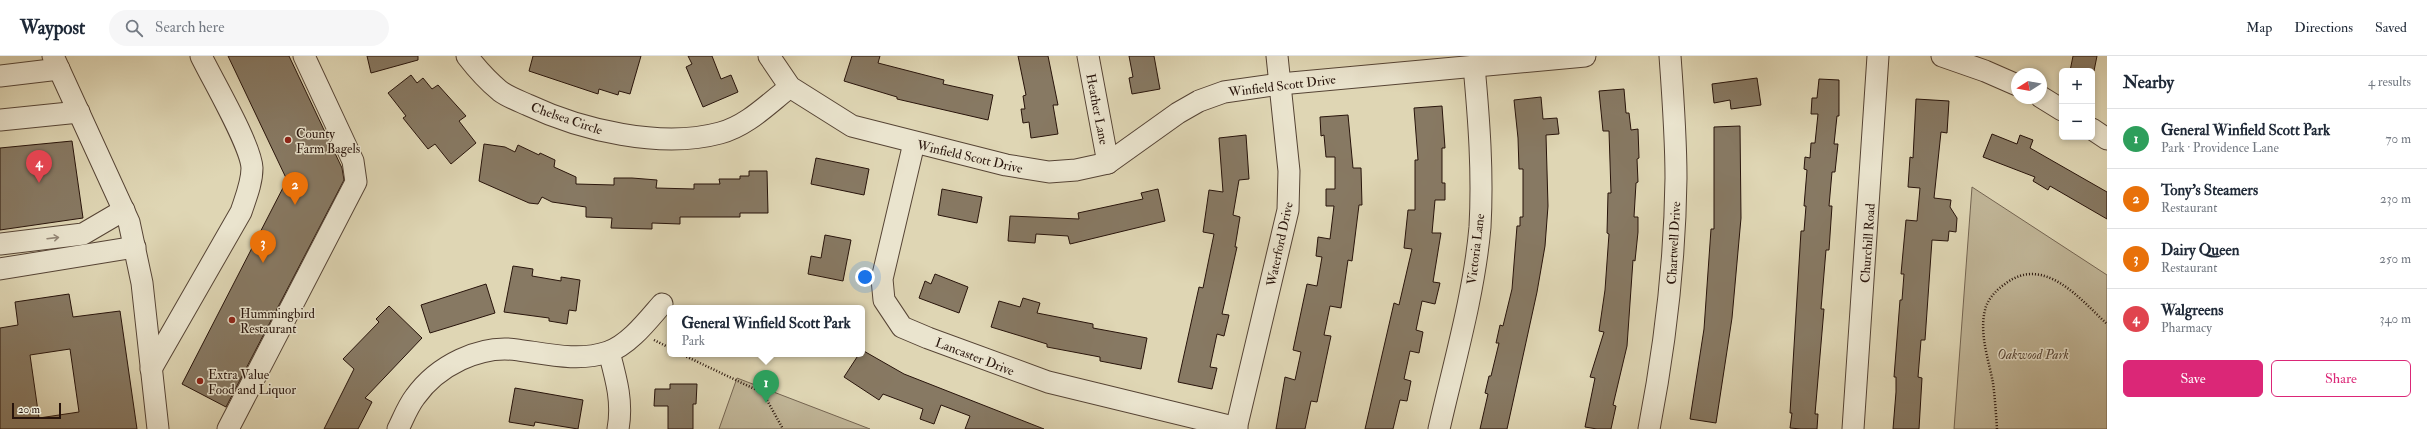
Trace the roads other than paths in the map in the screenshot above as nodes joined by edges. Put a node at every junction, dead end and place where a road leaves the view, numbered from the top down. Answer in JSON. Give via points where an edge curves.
{"nodes":[{"id":1,"x":201,"y":56,"type":"edge"},
{"id":2,"x":304,"y":56,"type":"edge"},
{"id":3,"x":467,"y":56,"type":"edge"},
{"id":4,"x":769,"y":56,"type":"edge"},
{"id":5,"x":1088,"y":56,"type":"edge"},
{"id":6,"x":1277,"y":56,"type":"edge"},
{"id":7,"x":1585,"y":56,"type":"edge"},
{"id":8,"x":1670,"y":56,"type":"edge"},
{"id":9,"x":1878,"y":56,"type":"edge"},
{"id":10,"x":1942,"y":56,"type":"edge"},
{"id":11,"x":56,"y":63,"type":"edge"},
{"id":12,"x":1474,"y":66,"type":"junction"},
{"id":13,"x":0,"y":76,"type":"edge"},
{"id":14,"x":2011,"y":82,"type":"edge"},
{"id":15,"x":1280,"y":84,"type":"junction"},
{"id":16,"x":790,"y":87,"type":"junction"},
{"id":17,"x":2047,"y":101,"type":"edge"},
{"id":18,"x":2059,"y":108,"type":"edge"},
{"id":19,"x":79,"y":112,"type":"junction"},
{"id":20,"x":0,"y":120,"type":"edge"},
{"id":21,"x":914,"y":143,"type":"junction"},
{"id":22,"x":1108,"y":163,"type":"junction"},
{"id":23,"x":124,"y":210,"type":"junction"},
{"id":24,"x":26,"y":241,"type":"junction"},
{"id":25,"x":0,"y":244,"type":"edge"},
{"id":26,"x":135,"y":247,"type":"junction"},
{"id":27,"x":30,"y":264,"type":"junction"},
{"id":28,"x":0,"y":269,"type":"edge"},
{"id":29,"x":662,"y":304,"type":"dead end"},
{"id":30,"x":609,"y":352,"type":"junction"},
{"id":31,"x":151,"y":369,"type":"junction"},
{"id":32,"x":158,"y":429,"type":"edge"},
{"id":33,"x":228,"y":429,"type":"edge"},
{"id":34,"x":398,"y":429,"type":"edge"},
{"id":35,"x":618,"y":429,"type":"edge"},
{"id":36,"x":1236,"y":429,"type":"edge"},
{"id":37,"x":1439,"y":429,"type":"edge"},
{"id":38,"x":1649,"y":429,"type":"edge"},
{"id":39,"x":1853,"y":429,"type":"edge"}],
"edges":[{"from":1,"to":31,"type":"street","via":[[243,140],[252,166],[250,188],[241,212]]},
{"from":2,"to":33,"type":"street","via":[[353,161],[356,182]]},
{"from":3,"to":16,"type":"street","name":"Chelsea Circle","via":[[501,92],[587,128],[625,135],[658,138],[701,137],[719,133],[743,123]]},
{"from":4,"to":16,"type":"street","name":"Winfield Scott Drive"},
{"from":5,"to":22,"type":"street","name":"Heather Lane"},
{"from":6,"to":15,"type":"street","name":"Waterford Drive"},
{"from":7,"to":12,"type":"street","name":"Winfield Scott Drive"},
{"from":8,"to":38,"type":"street","name":"Chartwell Drive","via":[[1675,125],[1674,235],[1665,336]]},
{"from":9,"to":39,"type":"street","name":"Churchill Road"},
{"from":10,"to":14,"type":"street","via":[[1985,70]]},
{"from":11,"to":13,"type":"street"},
{"from":11,"to":19,"type":"street"},
{"from":12,"to":15,"type":"street","name":"Winfield Scott Drive"},
{"from":12,"to":37,"type":"street","name":"Victoria Lane","via":[[1482,189],[1479,228],[1469,295]]},
{"from":15,"to":22,"type":"street","name":"Winfield Scott Drive","via":[[1239,89],[1199,101]]},
{"from":15,"to":36,"type":"street","name":"Waterford Drive","via":[[1289,171],[1288,210]]},
{"from":16,"to":21,"type":"street","name":"Winfield Scott Drive","via":[[848,124]]},
{"from":17,"to":18,"type":"street"},
{"from":19,"to":20,"type":"street"},
{"from":19,"to":23,"type":"street"},
{"from":21,"to":22,"type":"street","name":"Winfield Scott Drive","via":[[1034,171],[1062,171]]},
{"from":21,"to":36,"type":"street","name":"Lancaster Drive","via":[[882,279],[884,300],[902,326],[1048,382]]},
{"from":24,"to":23,"type":"street","one_way":true,"via":[[82,234]]},
{"from":23,"to":26,"type":"street"},
{"from":24,"to":25,"type":"street"},
{"from":24,"to":27,"type":"street"},
{"from":26,"to":27,"type":"street"},
{"from":26,"to":31,"type":"street","via":[[142,283]]},
{"from":27,"to":28,"type":"street"},
{"from":29,"to":30,"type":"street","via":[[638,332]]},
{"from":30,"to":34,"type":"street","via":[[567,357],[500,349],[470,355],[436,375],[415,396]]},
{"from":30,"to":35,"type":"street","via":[[620,402]]},
{"from":31,"to":32,"type":"street"}]}
